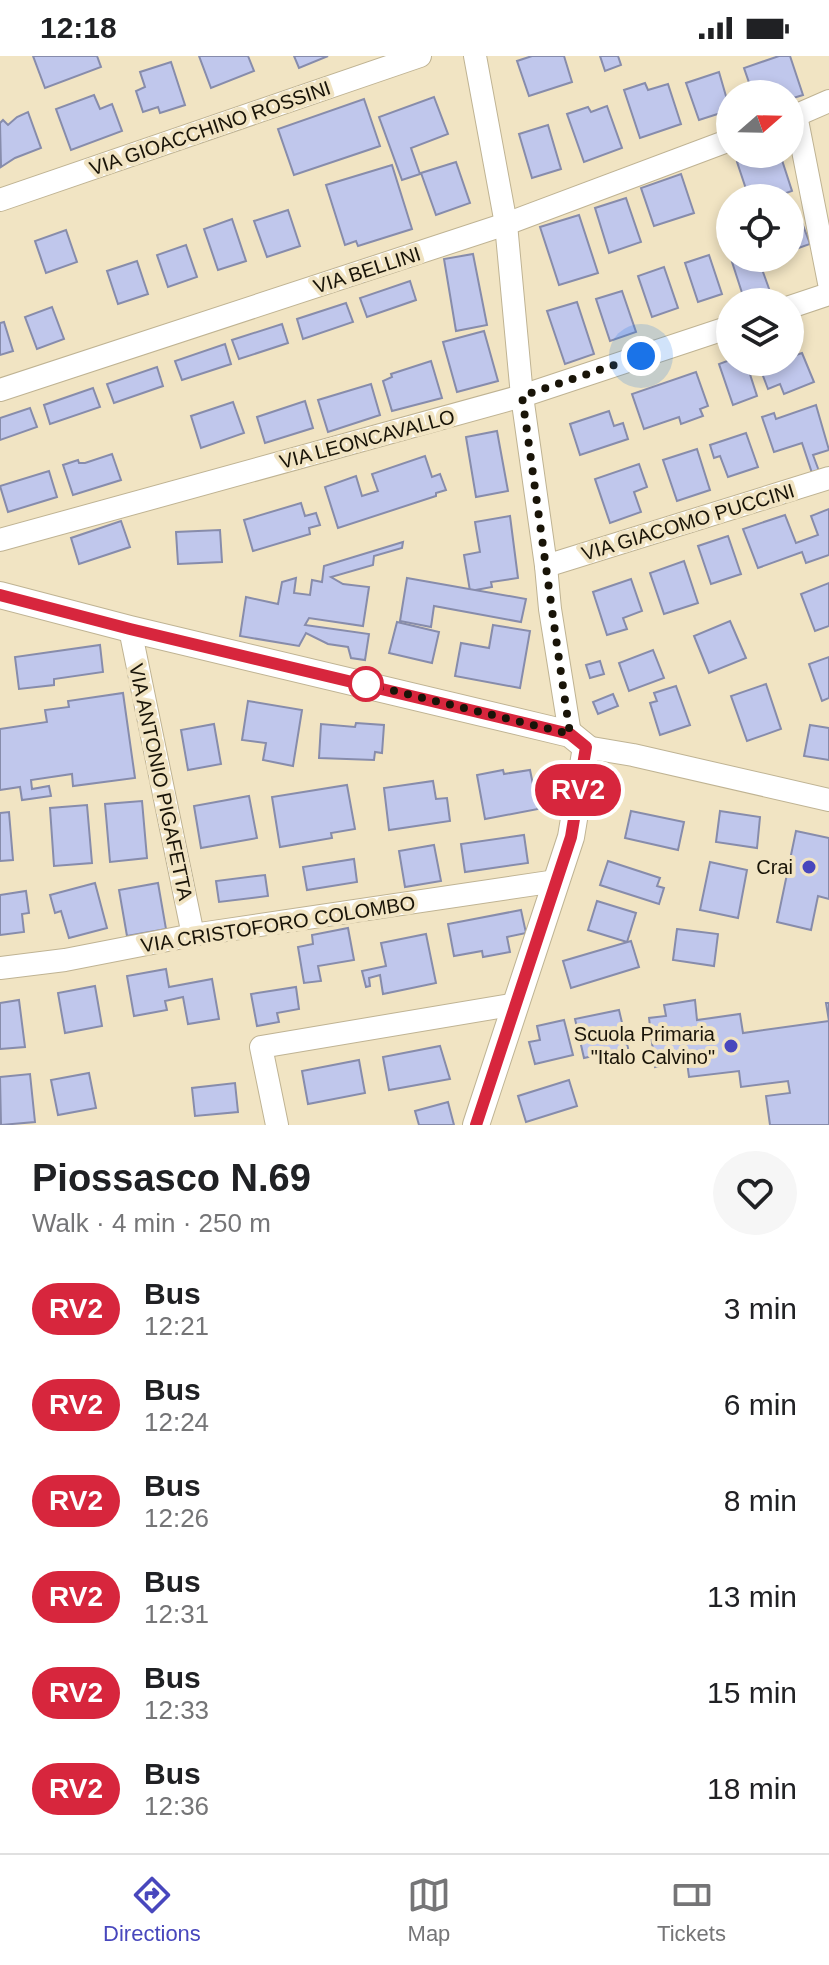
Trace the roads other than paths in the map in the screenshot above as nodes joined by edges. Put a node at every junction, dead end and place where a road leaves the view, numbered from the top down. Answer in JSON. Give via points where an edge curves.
{"nodes":[{"id":1,"x":420,"y":56,"type":"edge"},
{"id":2,"x":475,"y":56,"type":"edge"},
{"id":3,"x":829,"y":101,"type":"edge"},
{"id":4,"x":804,"y":111,"type":"edge"},
{"id":5,"x":716,"y":145,"type":"edge"},
{"id":6,"x":804,"y":167,"type":"edge"},
{"id":7,"x":0,"y":200,"type":"edge"},
{"id":8,"x":506,"y":224,"type":"junction"},
{"id":9,"x":829,"y":283,"type":"edge"},
{"id":10,"x":829,"y":294,"type":"edge"},
{"id":11,"x":804,"y":302,"type":"edge"},
{"id":12,"x":716,"y":332,"type":"edge"},
{"id":13,"x":0,"y":390,"type":"edge"},
{"id":14,"x":522,"y":396,"type":"junction"},
{"id":15,"x":829,"y":478,"type":"edge"},
{"id":16,"x":0,"y":540,"type":"edge"},
{"id":17,"x":546,"y":566,"type":"junction"},
{"id":18,"x":0,"y":595,"type":"edge"},
{"id":19,"x":130,"y":629,"type":"junction"},
{"id":20,"x":578,"y":740,"type":"junction"},
{"id":21,"x":829,"y":800,"type":"edge"},
{"id":22,"x":556,"y":881,"type":"junction"},
{"id":23,"x":193,"y":935,"type":"junction"},
{"id":24,"x":0,"y":968,"type":"edge"},
{"id":25,"x":517,"y":1004,"type":"junction"},
{"id":26,"x":277,"y":1125,"type":"edge"},
{"id":27,"x":476,"y":1125,"type":"edge"}],
"edges":[{"from":1,"to":7,"type":"street","name":"VIA GIOACCHINO ROSSINI"},
{"from":2,"to":8,"type":"street"},
{"from":3,"to":4,"type":"street"},
{"from":5,"to":8,"type":"street","name":"VIA BELLINI"},
{"from":6,"to":9,"type":"street"},
{"from":8,"to":13,"type":"street","name":"VIA BELLINI"},
{"from":8,"to":14,"type":"street"},
{"from":10,"to":11,"type":"street"},
{"from":12,"to":14,"type":"street","name":"VIA LEONCAVALLO"},
{"from":14,"to":16,"type":"street","name":"VIA LEONCAVALLO"},
{"from":14,"to":17,"type":"street"},
{"from":15,"to":17,"type":"street","name":"VIA GIACOMO PUCCINI"},
{"from":17,"to":20,"type":"street"},
{"from":18,"to":19,"type":"street"},
{"from":19,"to":20,"type":"street"},
{"from":19,"to":23,"type":"street","name":"VIA ANTONIO PIGAFETTA"},
{"from":20,"to":21,"type":"street"},
{"from":20,"to":22,"type":"street","via":[[571,837]]},
{"from":22,"to":23,"type":"street","name":"VIA CRISTOFORO COLOMBO"},
{"from":22,"to":25,"type":"street"},
{"from":23,"to":24,"type":"street","name":"VIA CRISTOFORO COLOMBO"},
{"from":25,"to":26,"type":"street","via":[[261,1047]]},
{"from":25,"to":27,"type":"street"}]}
